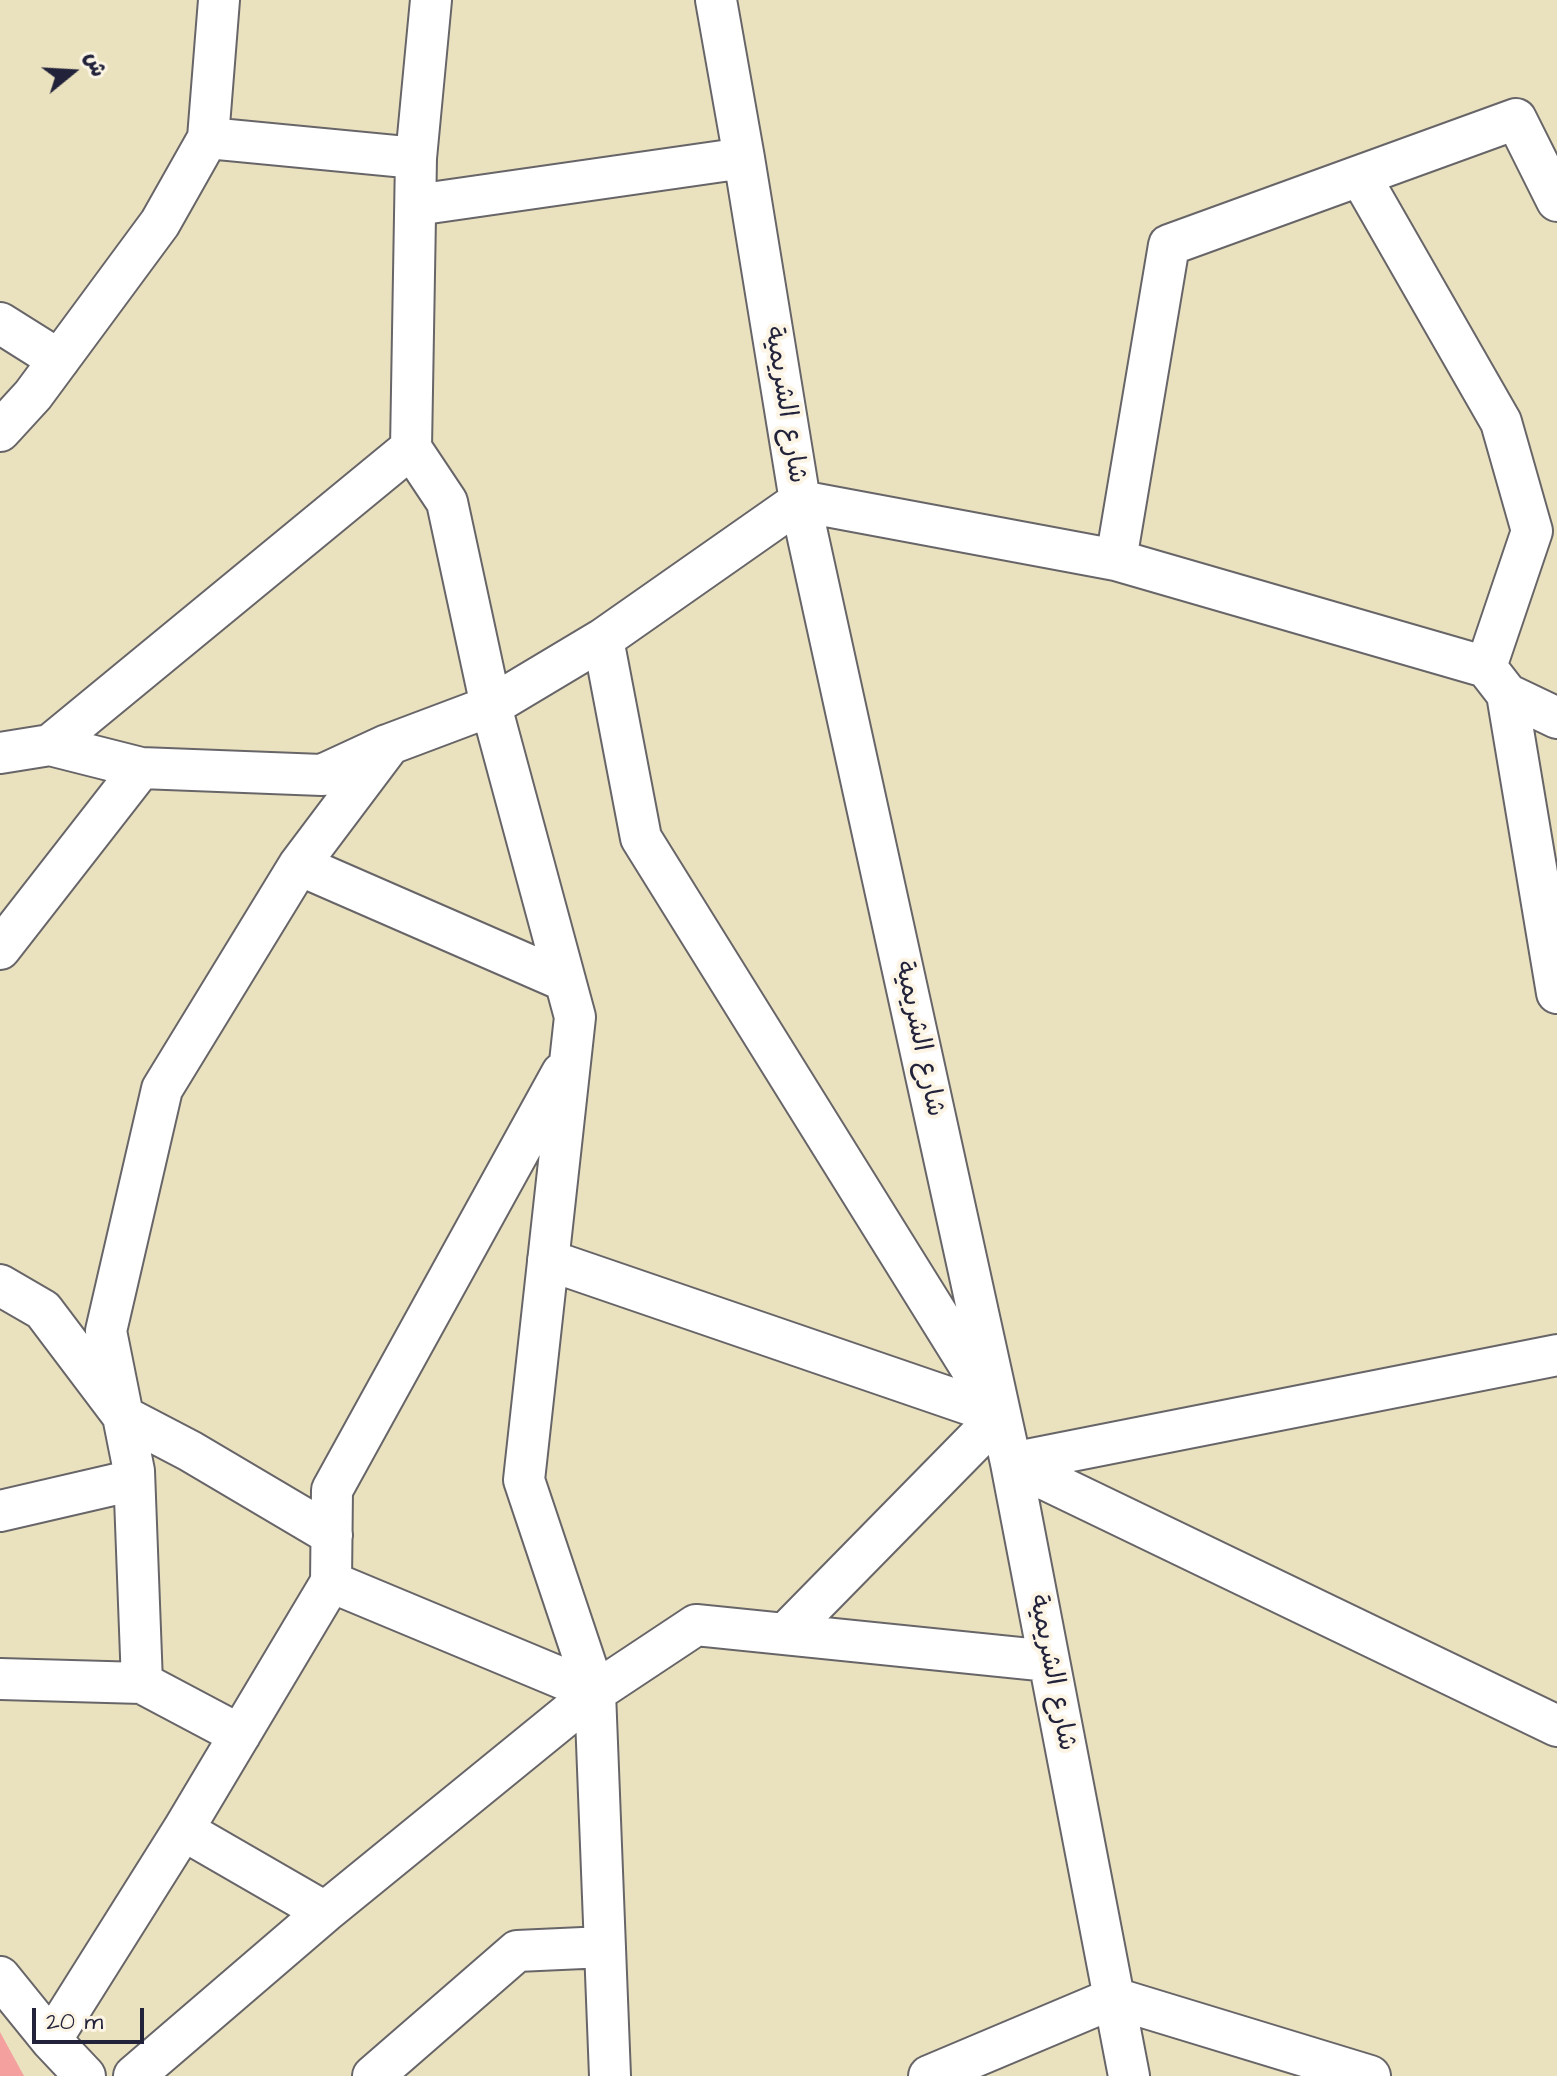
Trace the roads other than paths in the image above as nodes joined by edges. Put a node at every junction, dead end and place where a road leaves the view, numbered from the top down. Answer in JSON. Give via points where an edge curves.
{"nodes":[{"id":1,"x":219,"y":0,"type":"edge"},
{"id":2,"x":431,"y":0,"type":"edge"},
{"id":3,"x":716,"y":0,"type":"edge"},
{"id":4,"x":208,"y":138,"type":"junction"},
{"id":5,"x":416,"y":158,"type":"junction"},
{"id":6,"x":744,"y":158,"type":"junction"},
{"id":7,"x":1360,"y":176,"type":"junction"},
{"id":8,"x":1557,"y":201,"type":"edge"},
{"id":9,"x":416,"y":205,"type":"junction"},
{"id":10,"x":0,"y":323,"type":"edge"},
{"id":11,"x":59,"y":360,"type":"junction"},
{"id":12,"x":0,"y":431,"type":"edge"},
{"id":13,"x":411,"y":448,"type":"junction"},
{"id":14,"x":800,"y":501,"type":"junction"},
{"id":15,"x":1116,"y":560,"type":"junction"},
{"id":16,"x":603,"y":639,"type":"junction"},
{"id":17,"x":1496,"y":680,"type":"junction"},
{"id":18,"x":491,"y":706,"type":"junction"},
{"id":19,"x":1557,"y":718,"type":"edge"},
{"id":20,"x":390,"y":744,"type":"junction"},
{"id":21,"x":50,"y":745,"type":"junction"},
{"id":22,"x":0,"y":753,"type":"edge"},
{"id":23,"x":141,"y":768,"type":"junction"},
{"id":24,"x":299,"y":865,"type":"junction"},
{"id":25,"x":0,"y":949,"type":"edge"},
{"id":26,"x":565,"y":981,"type":"junction"},
{"id":27,"x":1557,"y":993,"type":"edge"},
{"id":28,"x":570,"y":1057,"type":"junction"},
{"id":29,"x":548,"y":1260,"type":"junction"},
{"id":30,"x":0,"y":1285,"type":"edge"},
{"id":31,"x":1557,"y":1355,"type":"edge"},
{"id":32,"x":1000,"y":1415,"type":"junction"},
{"id":33,"x":123,"y":1416,"type":"junction"},
{"id":34,"x":1011,"y":1463,"type":"junction"},
{"id":35,"x":134,"y":1480,"type":"junction"},
{"id":36,"x":0,"y":1511,"type":"edge"},
{"id":37,"x":332,"y":1535,"type":"junction"},
{"id":38,"x":331,"y":1582,"type":"junction"},
{"id":39,"x":785,"y":1634,"type":"junction"},
{"id":40,"x":1049,"y":1661,"type":"junction"},
{"id":41,"x":0,"y":1679,"type":"edge"},
{"id":42,"x":142,"y":1683,"type":"junction"},
{"id":43,"x":595,"y":1692,"type":"junction"},
{"id":44,"x":1557,"y":1726,"type":"edge"},
{"id":45,"x":240,"y":1735,"type":"junction"},
{"id":46,"x":183,"y":1830,"type":"junction"},
{"id":47,"x":325,"y":1912,"type":"junction"},
{"id":48,"x":605,"y":1947,"type":"junction"},
{"id":49,"x":0,"y":1977,"type":"edge"},
{"id":50,"x":1114,"y":1998,"type":"junction"},
{"id":51,"x":51,"y":2040,"type":"junction"},
{"id":52,"x":85,"y":2076,"type":"edge"},
{"id":53,"x":134,"y":2076,"type":"edge"},
{"id":54,"x":373,"y":2076,"type":"edge"},
{"id":55,"x":610,"y":2076,"type":"edge"},
{"id":56,"x":929,"y":2076,"type":"edge"},
{"id":57,"x":1129,"y":2076,"type":"edge"},
{"id":58,"x":1370,"y":2076,"type":"edge"}],
"edges":[{"from":1,"to":4,"type":"street"},
{"from":2,"to":5,"type":"street"},
{"from":3,"to":6,"type":"street","name":"شارع الشريمية"},
{"from":4,"to":5,"type":"street"},
{"from":4,"to":11,"type":"street","via":[[160,223]]},
{"from":5,"to":9,"type":"street"},
{"from":6,"to":9,"type":"street"},
{"from":6,"to":14,"type":"street","name":"شارع الشريمية"},
{"from":7,"to":8,"type":"street","via":[[1516,119]]},
{"from":7,"to":15,"type":"street","via":[[1169,245]]},
{"from":7,"to":17,"type":"street","via":[[1501,422],[1532,531]]},
{"from":9,"to":13,"type":"street"},
{"from":10,"to":11,"type":"street"},
{"from":11,"to":12,"type":"street"},
{"from":13,"to":18,"type":"street","via":[[447,502]]},
{"from":13,"to":21,"type":"street"},
{"from":14,"to":15,"type":"street"},
{"from":14,"to":16,"type":"street"},
{"from":14,"to":32,"type":"street","name":"شارع الشريمية"},
{"from":15,"to":17,"type":"street"},
{"from":16,"to":18,"type":"street"},
{"from":16,"to":32,"type":"street","via":[[641,838]]},
{"from":17,"to":19,"type":"street"},
{"from":17,"to":27,"type":"street"},
{"from":18,"to":20,"type":"street"},
{"from":18,"to":26,"type":"street"},
{"from":20,"to":23,"type":"street","via":[[322,775]]},
{"from":20,"to":24,"type":"street"},
{"from":21,"to":22,"type":"street"},
{"from":21,"to":23,"type":"street"},
{"from":23,"to":25,"type":"street"},
{"from":24,"to":26,"type":"street"},
{"from":24,"to":33,"type":"street","via":[[162,1089],[106,1331]]},
{"from":26,"to":28,"type":"street","via":[[575,1017]]},
{"from":28,"to":29,"type":"street"},
{"from":28,"to":37,"type":"street","via":[[332,1490]]},
{"from":29,"to":32,"type":"street"},
{"from":29,"to":43,"type":"street","via":[[524,1480]]},
{"from":30,"to":33,"type":"street","via":[[43,1310]]},
{"from":31,"to":34,"type":"street"},
{"from":32,"to":34,"type":"street","name":"شارع الشريمية"},
{"from":32,"to":39,"type":"street"},
{"from":33,"to":35,"type":"street"},
{"from":33,"to":37,"type":"street"},
{"from":34,"to":40,"type":"street","name":"شارع الشريمية"},
{"from":34,"to":44,"type":"street"},
{"from":35,"to":36,"type":"street"},
{"from":35,"to":42,"type":"street"},
{"from":37,"to":38,"type":"street"},
{"from":38,"to":43,"type":"street"},
{"from":38,"to":45,"type":"street"},
{"from":39,"to":40,"type":"street"},
{"from":39,"to":43,"type":"street","via":[[696,1625]]},
{"from":40,"to":50,"type":"street","name":"شارع الشريمية"},
{"from":41,"to":42,"type":"street"},
{"from":42,"to":45,"type":"street"},
{"from":43,"to":47,"type":"street"},
{"from":43,"to":48,"type":"street"},
{"from":45,"to":46,"type":"street"},
{"from":46,"to":47,"type":"street"},
{"from":46,"to":51,"type":"street"},
{"from":47,"to":53,"type":"street"},
{"from":48,"to":54,"type":"street","via":[[517,1951]]},
{"from":48,"to":55,"type":"street"},
{"from":49,"to":51,"type":"street"},
{"from":50,"to":56,"type":"street"},
{"from":50,"to":57,"type":"street","name":"شارع الشريمية"},
{"from":50,"to":58,"type":"street"},
{"from":51,"to":52,"type":"street"}]}
